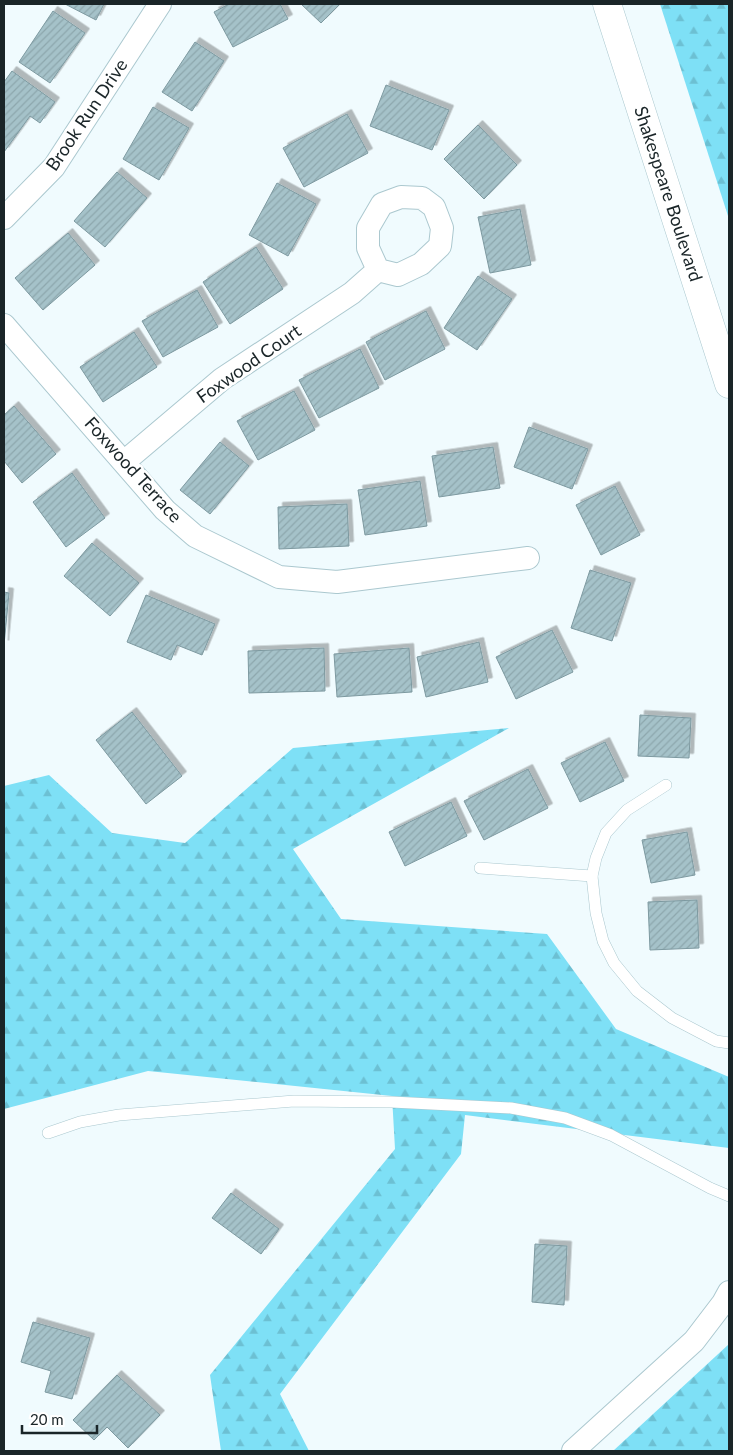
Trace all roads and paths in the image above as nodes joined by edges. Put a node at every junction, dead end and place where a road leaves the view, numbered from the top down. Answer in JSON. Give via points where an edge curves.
{"nodes":[{"id":1,"x":160,"y":4,"type":"edge"},
{"id":2,"x":607,"y":4,"type":"edge"},
{"id":3,"x":4,"y":218,"type":"edge"},
{"id":4,"x":378,"y":270,"type":"dead end"},
{"id":5,"x":4,"y":325,"type":"edge"},
{"id":6,"x":729,"y":384,"type":"edge"},
{"id":7,"x":124,"y":462,"type":"junction"},
{"id":8,"x":528,"y":558,"type":"dead end"},
{"id":9,"x":666,"y":786,"type":"dead end"},
{"id":10,"x":480,"y":868,"type":"dead end"},
{"id":11,"x":592,"y":876,"type":"junction"},
{"id":12,"x":729,"y":1043,"type":"edge"},
{"id":13,"x":48,"y":1133,"type":"dead end"},
{"id":14,"x":729,"y":1196,"type":"edge"},
{"id":15,"x":729,"y":1292,"type":"edge"},
{"id":16,"x":573,"y":1451,"type":"edge"}],
"edges":[{"from":1,"to":3,"type":"street","name":"Brook Run Drive","via":[[54,167]]},
{"from":2,"to":6,"type":"street","name":"Shakespeare Boulevard"},
{"from":4,"to":7,"type":"street","name":"Foxwood Court","via":[[352,293],[222,379]]},
{"from":5,"to":7,"type":"street","name":"Foxwood Terrace"},
{"from":7,"to":8,"type":"street","name":"Foxwood Terrace","via":[[166,510],[195,536],[279,576],[337,582]]},
{"from":9,"to":11,"type":"lane","via":[[627,810],[606,833]]},
{"from":10,"to":11,"type":"lane"},
{"from":11,"to":12,"type":"lane","via":[[603,941],[614,963],[637,991],[672,1018],[716,1041]]},
{"from":13,"to":14,"type":"lane","via":[[80,1122],[118,1115],[294,1101],[511,1108],[565,1118],[611,1136]]},
{"from":15,"to":16,"type":"street","via":[[694,1341]]}]}
